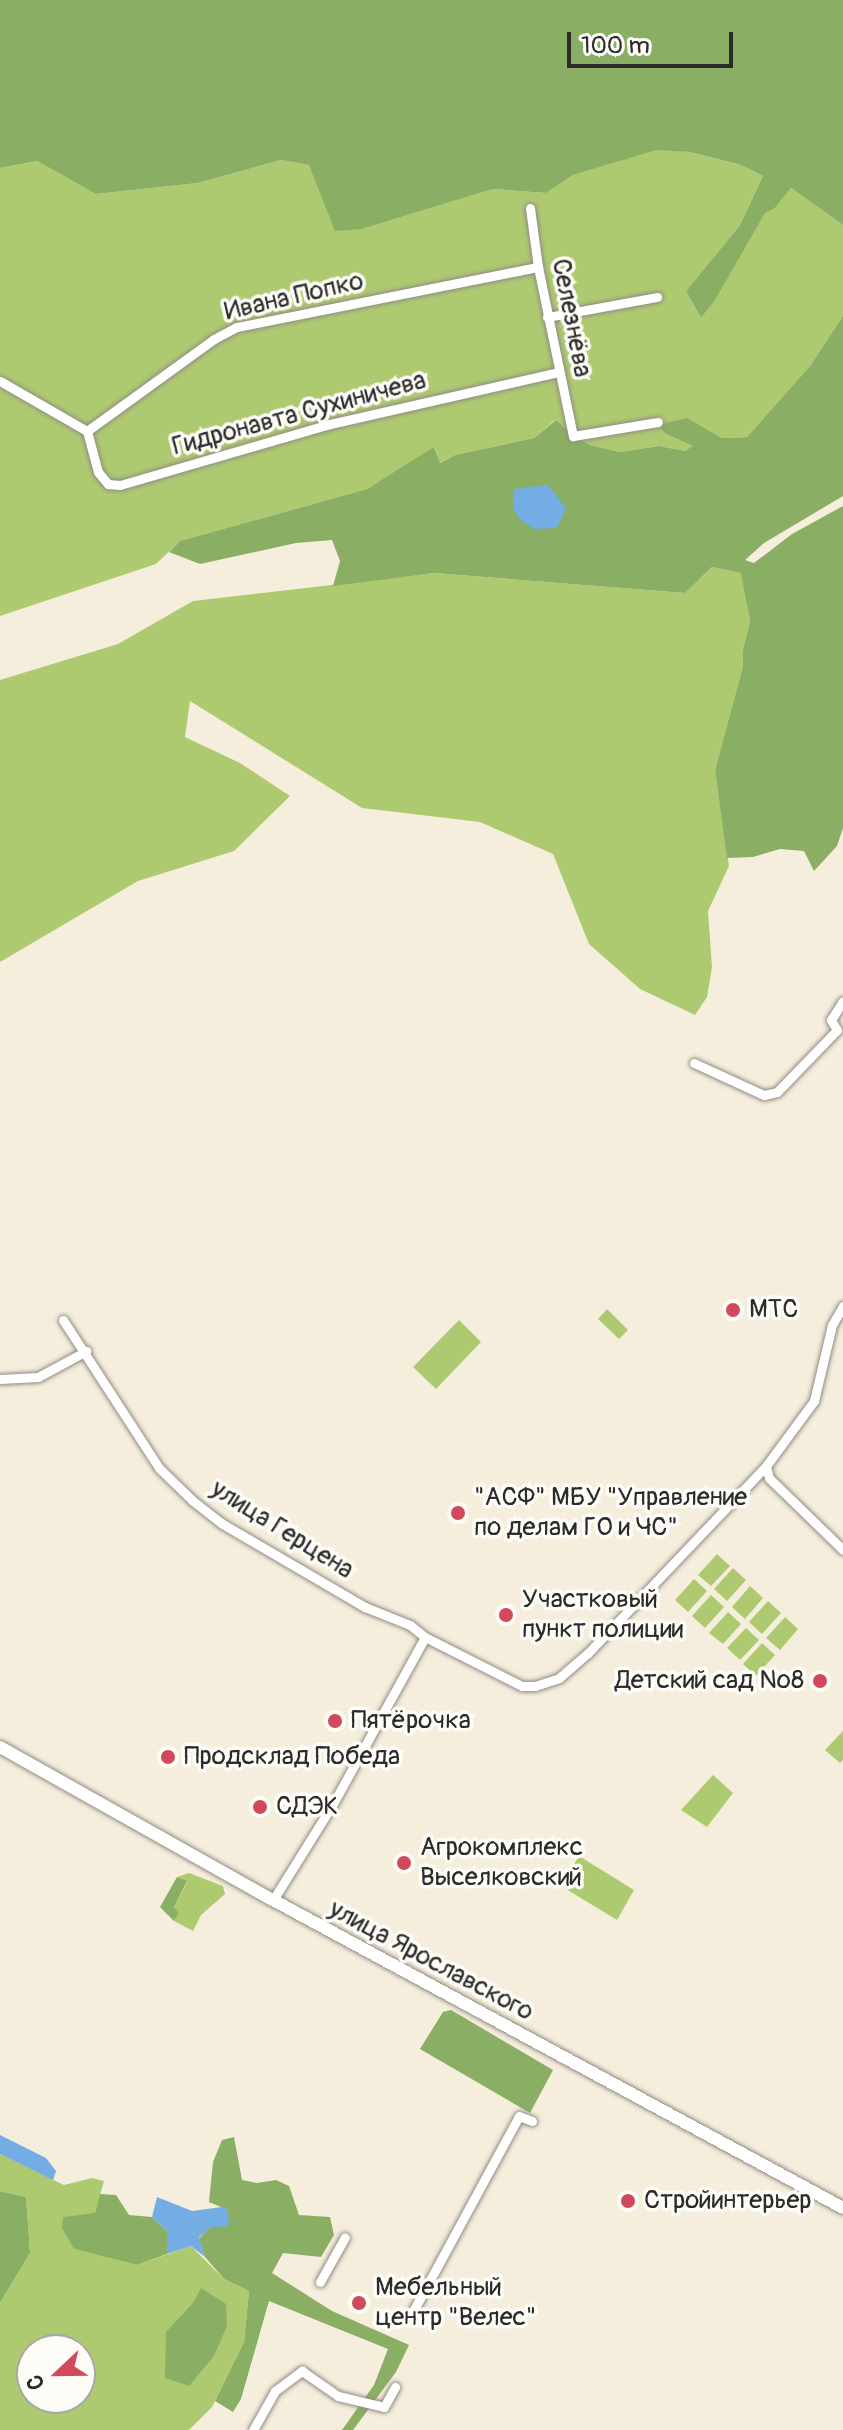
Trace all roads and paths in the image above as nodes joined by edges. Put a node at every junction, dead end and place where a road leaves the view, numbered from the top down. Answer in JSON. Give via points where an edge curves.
{"nodes":[{"id":1,"x":530,"y":208,"type":"dead end"},
{"id":2,"x":538,"y":267,"type":"junction"},
{"id":3,"x":657,"y":297,"type":"dead end"},
{"id":4,"x":547,"y":317,"type":"junction"},
{"id":5,"x":558,"y":372,"type":"junction"},
{"id":6,"x":0,"y":381,"type":"edge"},
{"id":7,"x":658,"y":422,"type":"dead end"},
{"id":8,"x":87,"y":431,"type":"junction"},
{"id":9,"x":843,"y":1001,"type":"edge"},
{"id":10,"x":840,"y":1032,"type":"edge"},
{"id":11,"x":694,"y":1063,"type":"dead end"},
{"id":12,"x":843,"y":1306,"type":"edge"},
{"id":13,"x":63,"y":1320,"type":"dead end"},
{"id":14,"x":86,"y":1351,"type":"junction"},
{"id":15,"x":0,"y":1379,"type":"edge"},
{"id":16,"x":766,"y":1466,"type":"junction"},
{"id":17,"x":843,"y":1550,"type":"edge"},
{"id":18,"x":425,"y":1637,"type":"junction"},
{"id":19,"x":0,"y":1747,"type":"edge"},
{"id":20,"x":273,"y":1900,"type":"junction"},
{"id":21,"x":532,"y":2121,"type":"dead end"},
{"id":22,"x":843,"y":2208,"type":"edge"},
{"id":23,"x":345,"y":2237,"type":"dead end"},
{"id":24,"x":320,"y":2282,"type":"dead end"},
{"id":25,"x":411,"y":2315,"type":"dead end"},
{"id":26,"x":395,"y":2387,"type":"dead end"},
{"id":27,"x":253,"y":2430,"type":"edge"}],
"edges":[{"from":1,"to":2,"type":"street","name":"Селезнёва"},
{"from":2,"to":4,"type":"street","name":"Селезнёва"},
{"from":2,"to":8,"type":"street","name":"Ивана Попко","via":[[237,327]]},
{"from":3,"to":4,"type":"street"},
{"from":4,"to":5,"type":"street","name":"Селезнёва"},
{"from":5,"to":7,"type":"street","name":"Селезнёва","via":[[573,436]]},
{"from":5,"to":8,"type":"street","name":"Гидронавта Сухиничева","via":[[330,424],[120,485],[108,484],[98,472]]},
{"from":6,"to":8,"type":"street"},
{"from":9,"to":10,"type":"street","via":[[831,1020]]},
{"from":10,"to":11,"type":"street","via":[[777,1092],[764,1095]]},
{"from":12,"to":16,"type":"street","name":"улица Герцена","via":[[832,1325],[814,1401]]},
{"from":13,"to":14,"type":"street","name":"улица Герцена"},
{"from":14,"to":15,"type":"street","via":[[38,1377]]},
{"from":14,"to":18,"type":"street","name":"улица Герцена","via":[[159,1468],[193,1501],[302,1572]]},
{"from":16,"to":17,"type":"street","via":[[769,1478]]},
{"from":16,"to":18,"type":"street","name":"улица Герцена","via":[[559,1678],[522,1686]]},
{"from":18,"to":20,"type":"street"},
{"from":19,"to":20,"type":"street","name":"улица Ярославского"},
{"from":20,"to":22,"type":"street","name":"улица Ярославского"},
{"from":21,"to":25,"type":"street","via":[[519,2116]]},
{"from":23,"to":24,"type":"street"},
{"from":26,"to":27,"type":"street","via":[[384,2407],[338,2396],[302,2371],[275,2391]]}]}
